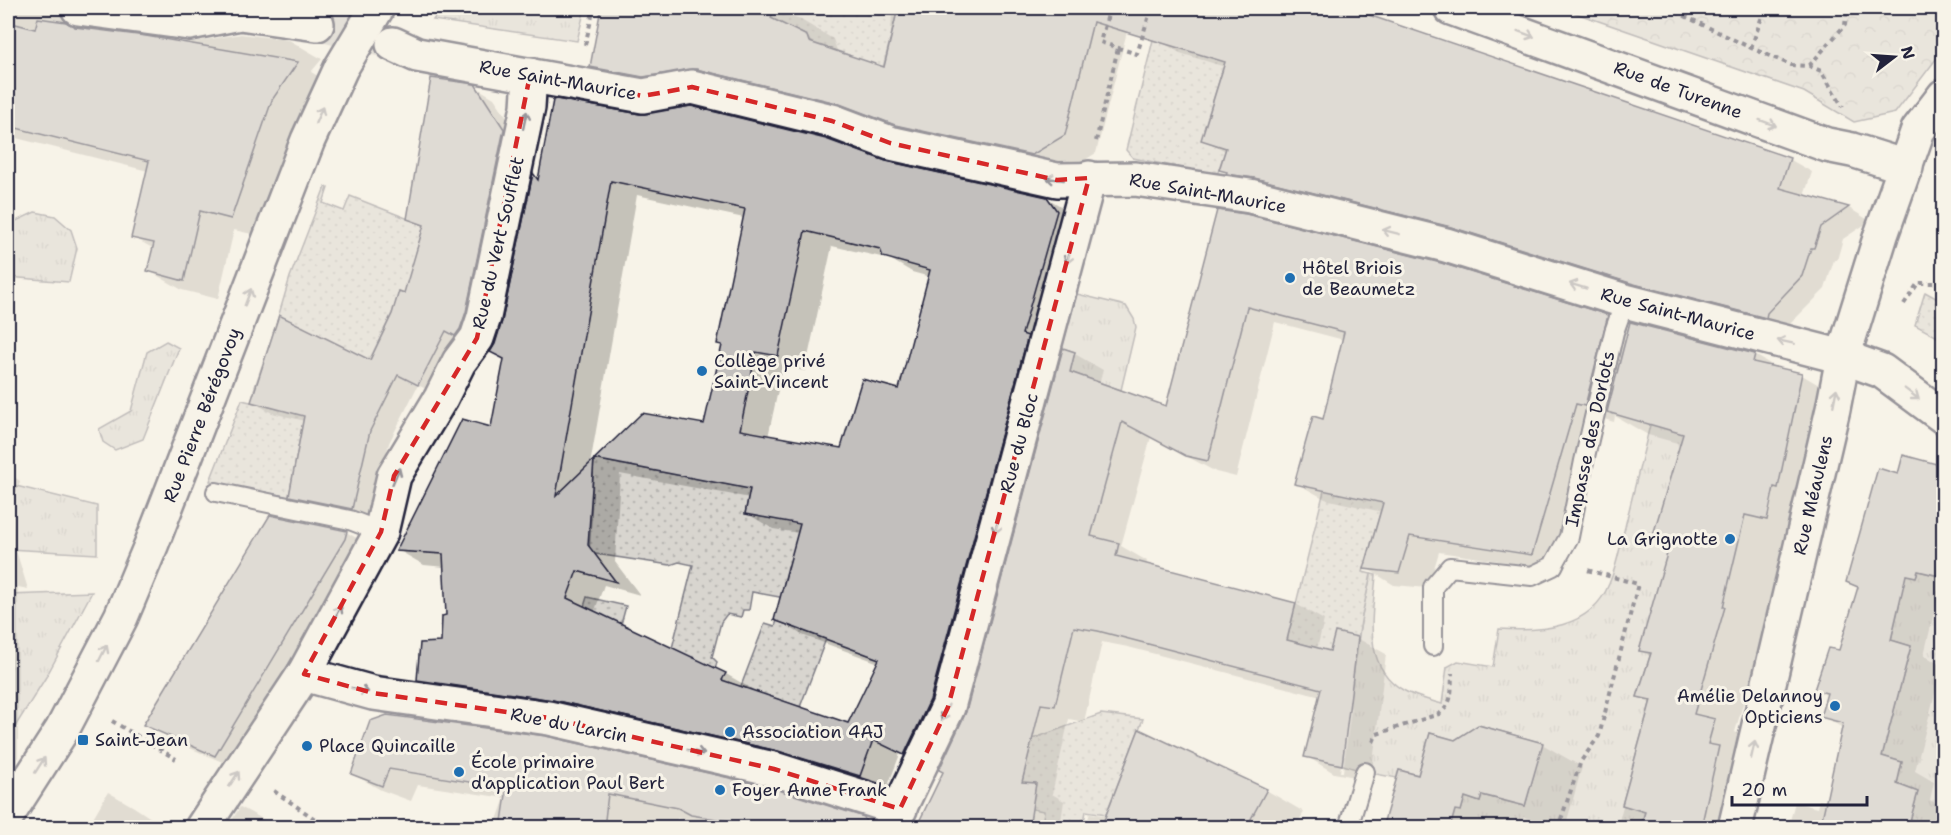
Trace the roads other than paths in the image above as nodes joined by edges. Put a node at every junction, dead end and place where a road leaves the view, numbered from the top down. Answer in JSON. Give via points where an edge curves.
{"nodes":[{"id":1,"x":78,"y":8,"type":"edge"},
{"id":2,"x":377,"y":8,"type":"edge"},
{"id":3,"x":1451,"y":8,"type":"edge"},
{"id":4,"x":317,"y":24,"type":"tunnel mouth"},
{"id":5,"x":393,"y":44,"type":"tunnel mouth"},
{"id":6,"x":530,"y":75,"type":"junction"},
{"id":7,"x":1944,"y":96,"type":"edge"},
{"id":8,"x":1906,"y":167,"type":"junction"},
{"id":9,"x":1089,"y":178,"type":"junction"},
{"id":10,"x":1625,"y":301,"type":"junction"},
{"id":11,"x":1843,"y":357,"type":"junction"},
{"id":12,"x":1944,"y":417,"type":"edge"},
{"id":13,"x":216,"y":492,"type":"dead end"},
{"id":14,"x":381,"y":532,"type":"junction"},
{"id":15,"x":1433,"y":646,"type":"road end"},
{"id":16,"x":304,"y":675,"type":"junction"},
{"id":17,"x":1365,"y":772,"type":"road end"},
{"id":18,"x":8,"y":814,"type":"edge"},
{"id":19,"x":895,"y":818,"type":"edge"},
{"id":20,"x":202,"y":828,"type":"edge"},
{"id":21,"x":1348,"y":828,"type":"edge"},
{"id":22,"x":1735,"y":828,"type":"edge"}],
"edges":[{"from":1,"to":4,"type":"street","via":[[189,23],[240,13]]},
{"from":18,"to":2,"type":"street","name":"Rue Pierre Bérégovoy","one_way":true,"via":[[62,730],[121,617],[308,140],[341,68]]},
{"from":3,"to":8,"type":"street","name":"Rue de Turenne","one_way":true,"via":[[1827,145]]},
{"from":5,"to":6,"type":"street","name":"Rue Saint-Maurice","via":[[417,55]]},
{"from":9,"to":6,"type":"street","name":"Rue Saint-Maurice","one_way":true,"via":[[1057,180],[890,143],[832,121],[692,87],[643,96]]},
{"from":14,"to":6,"type":"street","name":"Rue du Vert Soufflet","one_way":true,"via":[[394,476],[459,362],[477,338],[484,317],[528,107]]},
{"from":7,"to":8,"type":"street","name":"Rue Méaulens","via":[[1918,130]]},
{"from":8,"to":11,"type":"street","name":"Rue Méaulens"},
{"from":10,"to":9,"type":"street","name":"Rue Saint-Maurice","one_way":true,"via":[[1446,246],[1250,196],[1135,179]]},
{"from":9,"to":19,"type":"street","name":"Rue du Bloc","one_way":true,"via":[[948,707]]},
{"from":11,"to":10,"type":"street","name":"Rue Saint-Maurice","one_way":true},
{"from":10,"to":15,"type":"lane","name":"Impasse des Dorlots","via":[[1606,364],[1569,537],[1553,566],[1532,576],[1450,567],[1433,587]]},
{"from":11,"to":12,"type":"street","name":"Rue Saint-Maurice","one_way":true,"via":[[1882,371]]},
{"from":22,"to":11,"type":"street","name":"Rue Méaulens","one_way":true},
{"from":13,"to":14,"type":"lane","via":[[350,520]]},
{"from":16,"to":14,"type":"street","name":"Rue du Vert Soufflet","one_way":true},
{"from":16,"to":19,"type":"street","name":"Rue du Larcin","one_way":true,"via":[[373,693],[549,718],[774,769]]},
{"from":20,"to":16,"type":"street","name":"Rue du Vert Soufflet","one_way":true},
{"from":17,"to":21,"type":"lane"}]}
